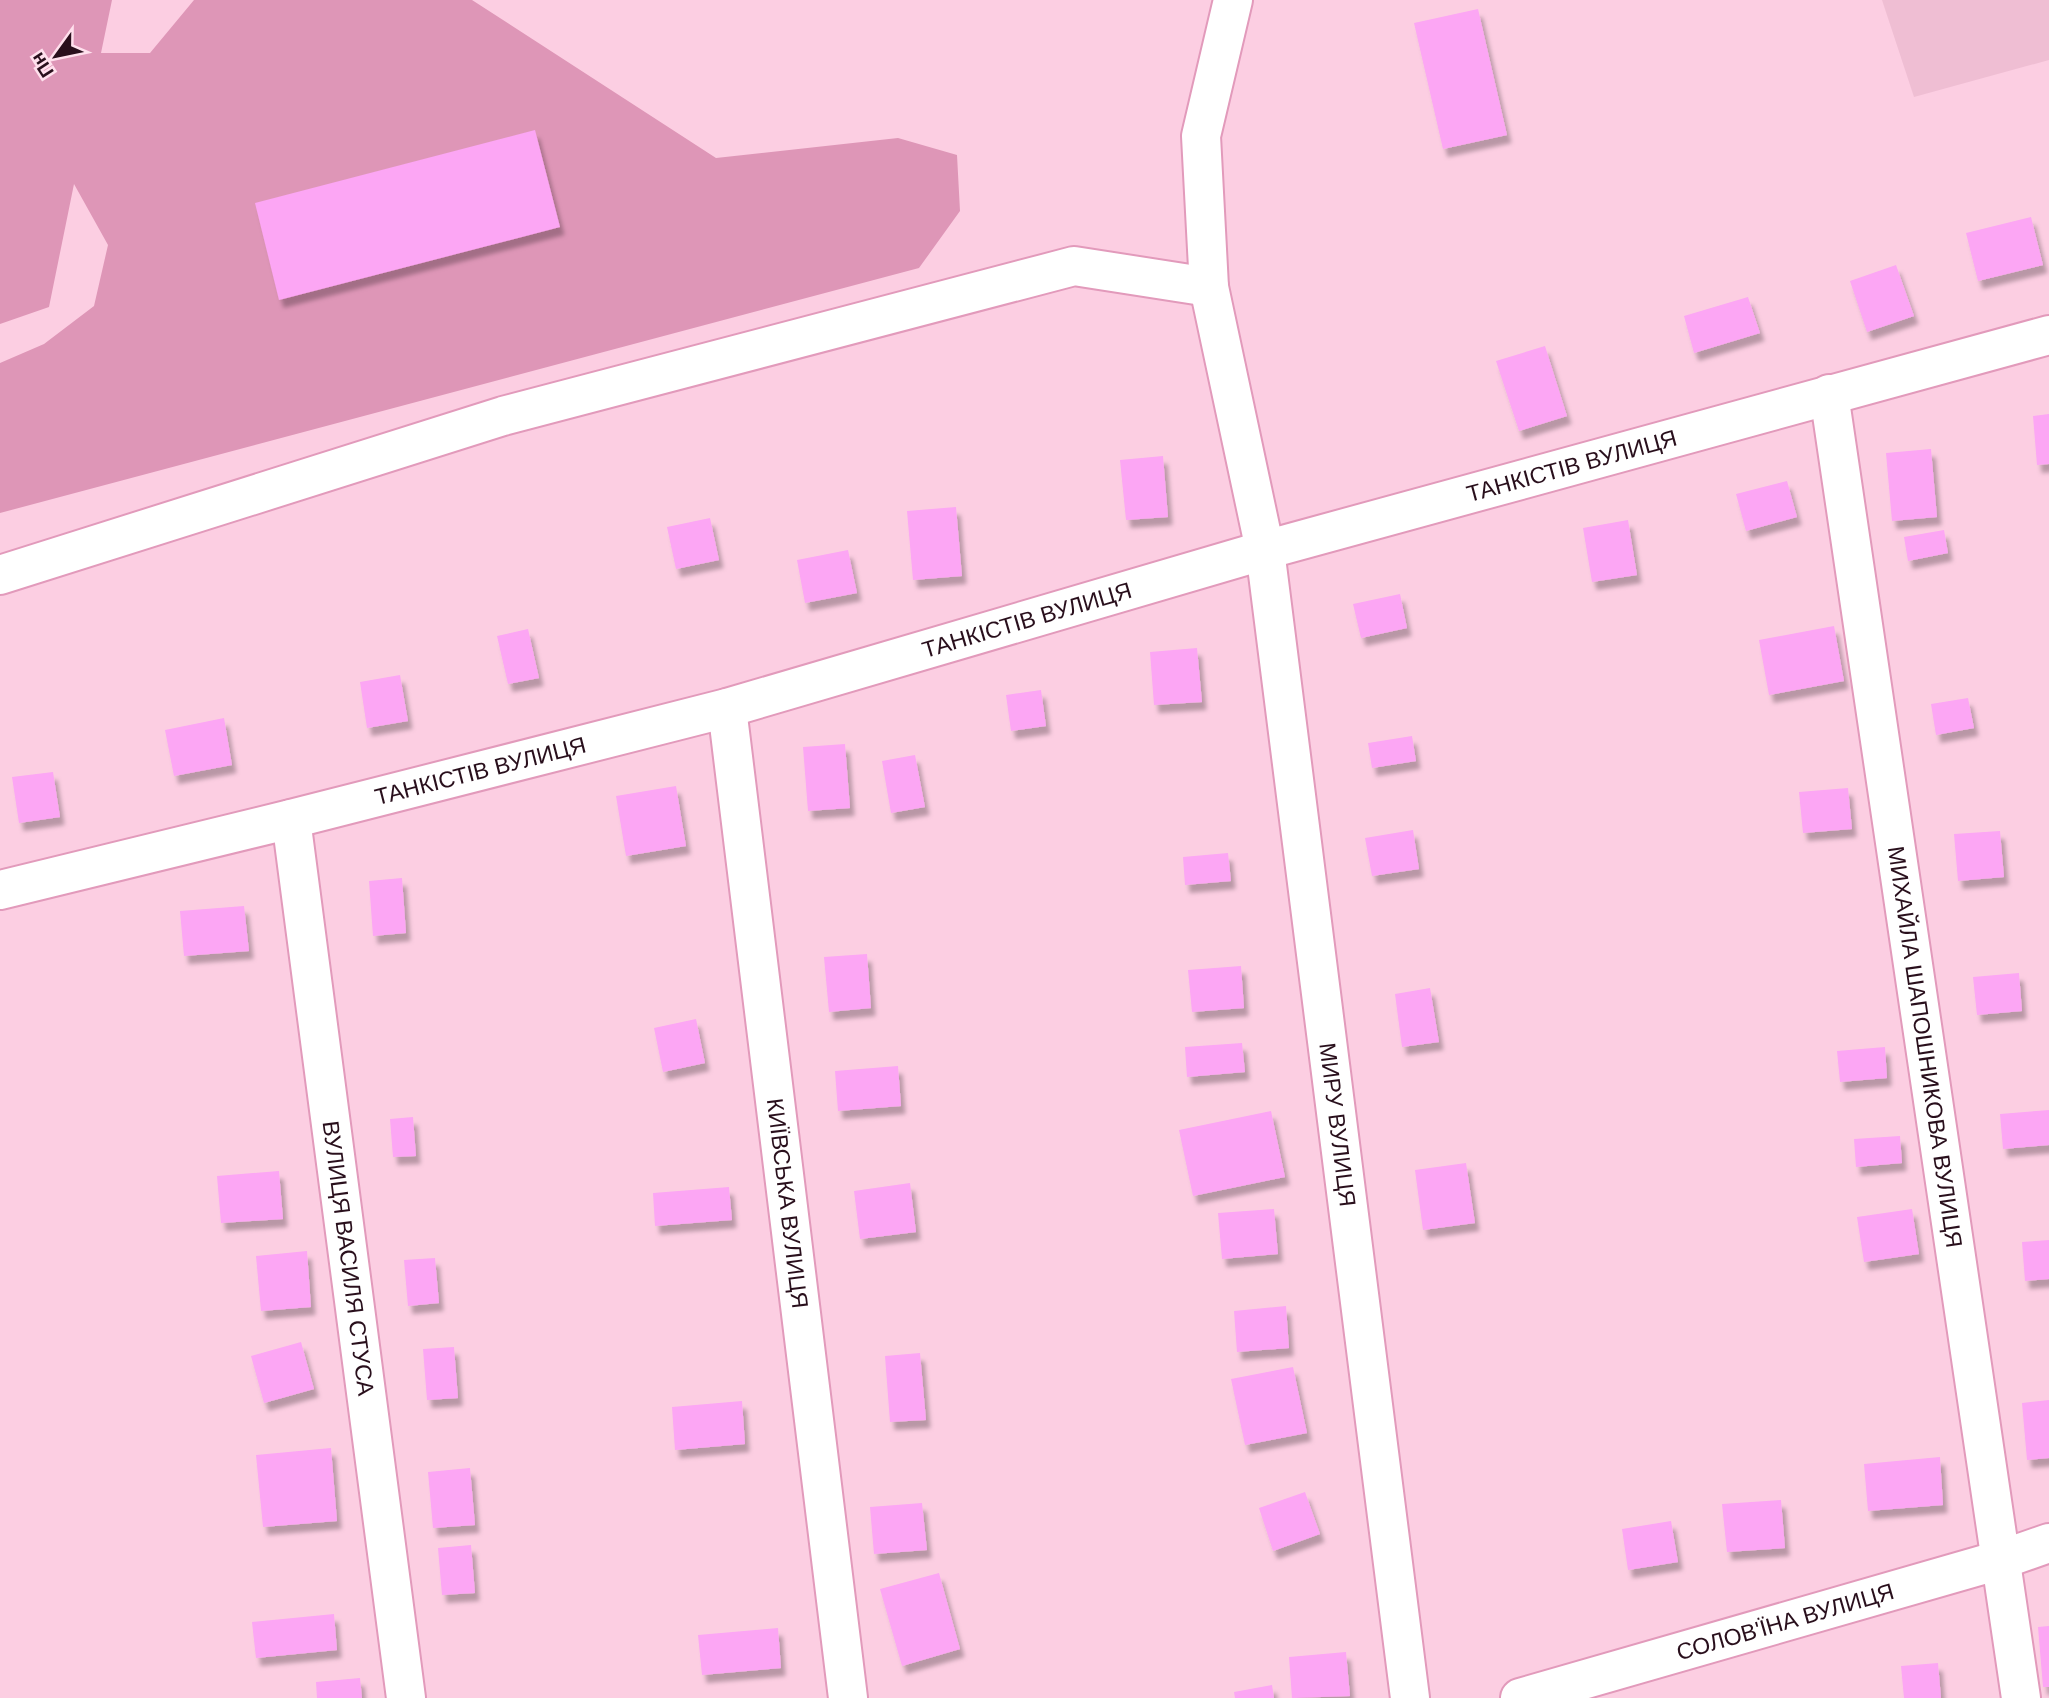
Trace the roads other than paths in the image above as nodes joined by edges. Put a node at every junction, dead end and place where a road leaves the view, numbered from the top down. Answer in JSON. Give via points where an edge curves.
{"nodes":[{"id":1,"x":1234,"y":0,"type":"edge"},
{"id":2,"x":1209,"y":287,"type":"junction"},
{"id":3,"x":2049,"y":335,"type":"edge"},
{"id":4,"x":1829,"y":394,"type":"junction"},
{"id":5,"x":1265,"y":550,"type":"junction"},
{"id":6,"x":0,"y":575,"type":"edge"},
{"id":7,"x":727,"y":708,"type":"junction"},
{"id":8,"x":291,"y":819,"type":"junction"},
{"id":9,"x":0,"y":890,"type":"edge"},
{"id":10,"x":2049,"y":1543,"type":"edge"},
{"id":11,"x":2003,"y":1559,"type":"junction"},
{"id":12,"x":406,"y":1698,"type":"edge"},
{"id":13,"x":848,"y":1698,"type":"edge"},
{"id":14,"x":1410,"y":1698,"type":"edge"},
{"id":15,"x":1520,"y":1698,"type":"edge"},
{"id":16,"x":2021,"y":1698,"type":"edge"}],
"edges":[{"from":1,"to":2,"type":"street","name":"МИРУ ВУЛИЦЯ","via":[[1201,136]]},
{"from":2,"to":5,"type":"street","name":"МИРУ ВУЛИЦЯ"},
{"from":2,"to":6,"type":"street","via":[[1074,266],[503,416]]},
{"from":3,"to":4,"type":"street","name":"ТАНКІСТІВ ВУЛИЦЯ"},
{"from":4,"to":5,"type":"street","name":"ТАНКІСТІВ ВУЛИЦЯ"},
{"from":4,"to":11,"type":"street","name":"МИХАЙЛА ШАПОШНИКОВА ВУЛИЦЯ"},
{"from":5,"to":7,"type":"street","name":"ТАНКІСТІВ ВУЛИЦЯ"},
{"from":5,"to":14,"type":"street","name":"МИРУ ВУЛИЦЯ"},
{"from":7,"to":8,"type":"street","name":"ТАНКІСТІВ ВУЛИЦЯ"},
{"from":7,"to":13,"type":"street","name":"КИЇВСЬКА ВУЛИЦЯ"},
{"from":8,"to":9,"type":"street","name":"ТАНКІСТІВ ВУЛИЦЯ"},
{"from":8,"to":12,"type":"street","name":"ВУЛИЦЯ ВАСИЛЯ СТУСА"},
{"from":10,"to":11,"type":"street","name":"СОЛОВ'ЇНА ВУЛИЦЯ"},
{"from":11,"to":15,"type":"street","name":"СОЛОВ'ЇНА ВУЛИЦЯ"},
{"from":11,"to":16,"type":"street","name":"МИХАЙЛА ШАПОШНИКОВА ВУЛИЦЯ"}]}
